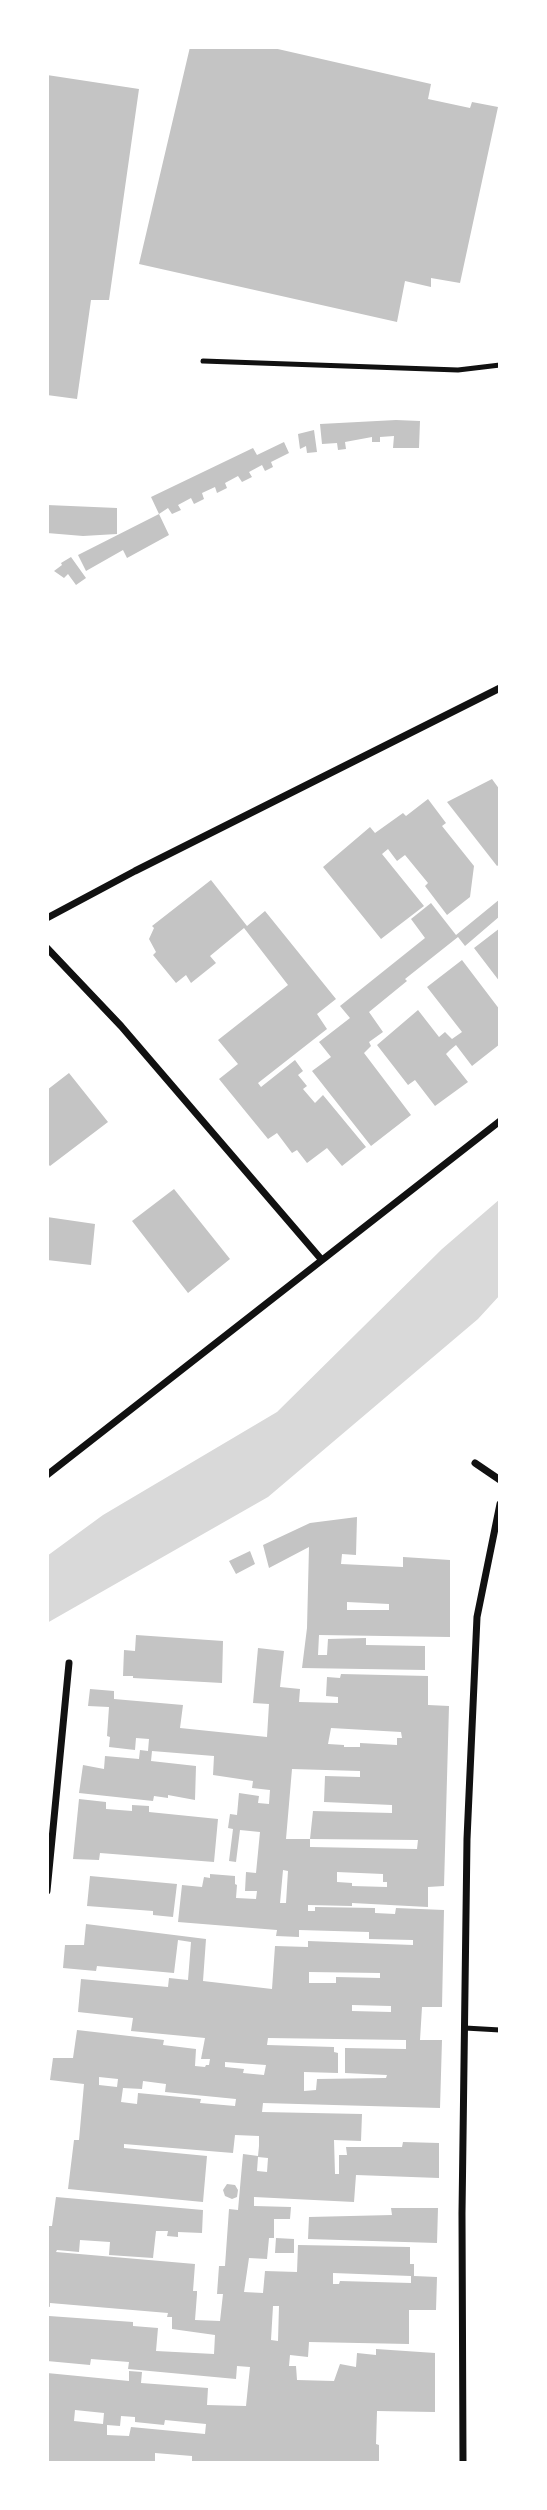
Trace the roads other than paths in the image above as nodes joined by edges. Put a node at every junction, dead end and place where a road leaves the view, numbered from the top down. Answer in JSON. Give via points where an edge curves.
{"nodes":[{"id":1,"x":203,"y":361,"type":"dead end"},
{"id":2,"x":500,"y":365,"type":"edge"},
{"id":3,"x":500,"y":688,"type":"edge"},
{"id":4,"x":47,"y":918,"type":"edge"},
{"id":5,"x":47,"y":948,"type":"edge"},
{"id":6,"x":500,"y":1121,"type":"edge"},
{"id":7,"x":321,"y":1259,"type":"junction"},
{"id":8,"x":475,"y":1463,"type":"dead end"},
{"id":9,"x":47,"y":1475,"type":"edge"},
{"id":10,"x":500,"y":1479,"type":"edge"},
{"id":11,"x":500,"y":1504,"type":"edge"},
{"id":12,"x":69,"y":1663,"type":"dead end"},
{"id":13,"x":47,"y":1891,"type":"edge"},
{"id":14,"x":465,"y":2028,"type":"junction"},
{"id":15,"x":500,"y":2030,"type":"edge"},
{"id":16,"x":463,"y":2463,"type":"edge"}],
"edges":[{"from":1,"to":2,"type":"lane","via":[[458,370]]},
{"from":3,"to":4,"type":"street"},
{"from":5,"to":7,"type":"street","via":[[121,1026]]},
{"from":6,"to":7,"type":"street"},
{"from":7,"to":9,"type":"street"},
{"from":8,"to":10,"type":"street"},
{"from":11,"to":14,"type":"street","via":[[477,1617],[467,1839]]},
{"from":12,"to":13,"type":"street"},
{"from":14,"to":15,"type":"lane"},
{"from":14,"to":16,"type":"street"}]}
